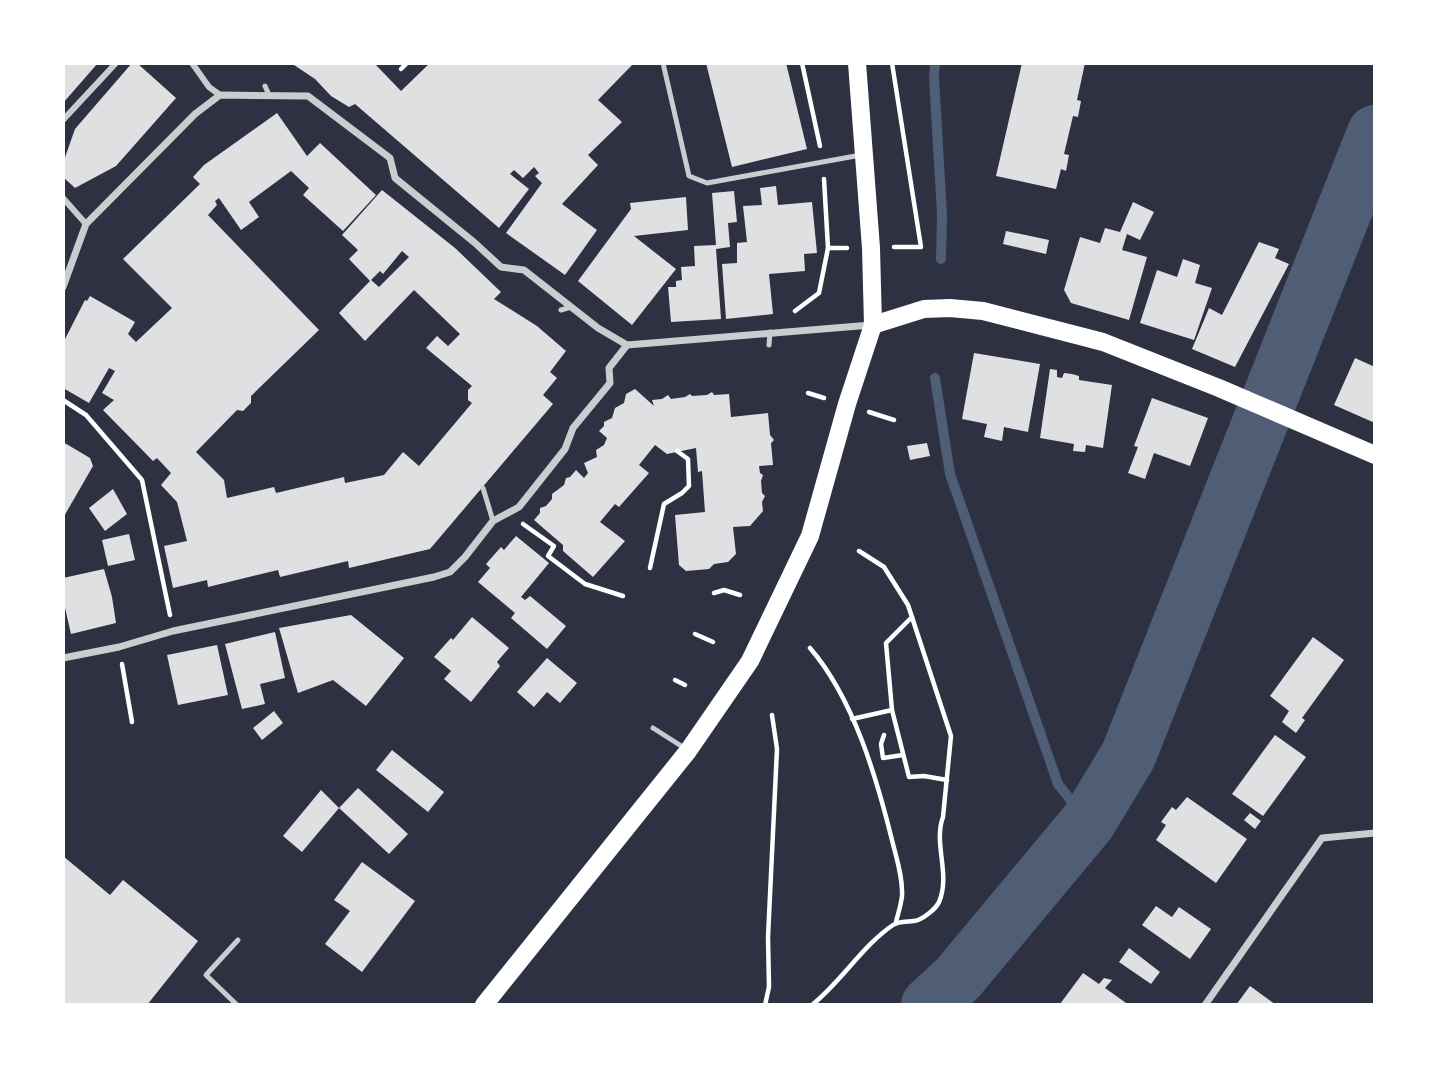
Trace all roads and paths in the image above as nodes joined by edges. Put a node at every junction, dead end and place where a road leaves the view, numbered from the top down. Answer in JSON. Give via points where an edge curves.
{"nodes":[{"id":1,"x":116,"y":63,"type":"edge"},
{"id":2,"x":192,"y":63,"type":"edge"},
{"id":3,"x":407,"y":63,"type":"edge"},
{"id":4,"x":663,"y":63,"type":"edge"},
{"id":5,"x":802,"y":63,"type":"edge"},
{"id":6,"x":857,"y":63,"type":"edge"},
{"id":7,"x":892,"y":63,"type":"edge"},
{"id":8,"x":401,"y":69,"type":"dead end"},
{"id":9,"x":265,"y":86,"type":"dead end"},
{"id":10,"x":220,"y":94,"type":"junction"},
{"id":11,"x":270,"y":95,"type":"junction"},
{"id":12,"x":63,"y":120,"type":"edge"},
{"id":13,"x":864,"y":154,"type":"junction"},
{"id":14,"x":822,"y":161,"type":"junction"},
{"id":15,"x":63,"y":198,"type":"edge"},
{"id":16,"x":86,"y":224,"type":"junction"},
{"id":17,"x":921,"y":247,"type":"dead end"},
{"id":18,"x":63,"y":287,"type":"edge"},
{"id":19,"x":571,"y":307,"type":"junction"},
{"id":20,"x":561,"y":310,"type":"dead end"},
{"id":21,"x":873,"y":325,"type":"junction"},
{"id":22,"x":789,"y":331,"type":"junction"},
{"id":23,"x":770,"y":332,"type":"junction"},
{"id":24,"x":627,"y":345,"type":"junction"},
{"id":25,"x":769,"y":345,"type":"dead end"},
{"id":26,"x":63,"y":400,"type":"edge"},
{"id":27,"x":677,"y":451,"type":"dead end"},
{"id":28,"x":1375,"y":455,"type":"edge"},
{"id":29,"x":483,"y":488,"type":"dead end"},
{"id":30,"x":509,"y":513,"type":"junction"},
{"id":31,"x":493,"y":521,"type":"junction"},
{"id":32,"x":859,"y":551,"type":"dead end"},
{"id":33,"x":650,"y":568,"type":"dead end"},
{"id":34,"x":714,"y":593,"type":"dead end"},
{"id":35,"x":740,"y":595,"type":"dead end"},
{"id":36,"x":624,"y":596,"type":"dead end"},
{"id":37,"x":912,"y":617,"type":"junction"},
{"id":38,"x":173,"y":631,"type":"junction"},
{"id":39,"x":695,"y":634,"type":"dead end"},
{"id":40,"x":713,"y":642,"type":"dead end"},
{"id":41,"x":119,"y":647,"type":"junction"},
{"id":42,"x":810,"y":648,"type":"dead end"},
{"id":43,"x":63,"y":658,"type":"edge"},
{"id":44,"x":675,"y":680,"type":"dead end"},
{"id":45,"x":685,"y":685,"type":"dead end"},
{"id":46,"x":892,"y":710,"type":"junction"},
{"id":47,"x":772,"y":715,"type":"dead end"},
{"id":48,"x":852,"y":719,"type":"junction"},
{"id":49,"x":132,"y":722,"type":"dead end"},
{"id":50,"x":653,"y":728,"type":"dead end"},
{"id":51,"x":884,"y":735,"type":"dead end"},
{"id":52,"x":688,"y":751,"type":"junction"},
{"id":53,"x":903,"y":755,"type":"junction"},
{"id":54,"x":947,"y":780,"type":"junction"},
{"id":55,"x":1375,"y":833,"type":"edge"},
{"id":56,"x":896,"y":922,"type":"junction"},
{"id":57,"x":238,"y":940,"type":"dead end"},
{"id":58,"x":237,"y":1005,"type":"edge"},
{"id":59,"x":484,"y":1005,"type":"edge"},
{"id":60,"x":765,"y":1005,"type":"edge"},
{"id":61,"x":812,"y":1005,"type":"edge"},
{"id":62,"x":1205,"y":1005,"type":"edge"}],
"edges":[{"from":1,"to":12,"type":"street"},
{"from":2,"to":10,"type":"street"},
{"from":3,"to":8,"type":"path"},
{"from":4,"to":14,"type":"lane","via":[[689,176],[708,183]]},
{"from":5,"to":14,"type":"path"},
{"from":6,"to":13,"type":"main road"},
{"from":7,"to":17,"type":"path"},
{"from":9,"to":11,"type":"lane"},
{"from":10,"to":11,"type":"street"},
{"from":10,"to":16,"type":"street"},
{"from":11,"to":19,"type":"street","via":[[309,96],[390,158],[395,178],[449,216],[501,267],[524,270]]},
{"from":13,"to":14,"type":"lane"},
{"from":13,"to":21,"type":"main road"},
{"from":14,"to":22,"type":"path","via":[[827,257],[819,293],[790,315]]},
{"from":15,"to":16,"type":"street"},
{"from":16,"to":18,"type":"street"},
{"from":19,"to":20,"type":"lane"},
{"from":19,"to":24,"type":"street"},
{"from":21,"to":22,"type":"street"},
{"from":21,"to":28,"type":"main road","via":[[931,308],[950,308],[983,311],[1103,342]]},
{"from":21,"to":52,"type":"main road","via":[[810,536],[750,661]]},
{"from":22,"to":23,"type":"street"},
{"from":23,"to":24,"type":"street"},
{"from":23,"to":25,"type":"lane"},
{"from":24,"to":30,"type":"street","via":[[609,368],[610,383],[573,428],[565,449],[519,507]]},
{"from":26,"to":38,"type":"path","via":[[86,415],[142,480]]},
{"from":27,"to":33,"type":"path","via":[[688,459],[689,486],[664,504]]},
{"from":29,"to":31,"type":"lane"},
{"from":30,"to":31,"type":"street"},
{"from":30,"to":36,"type":"path","via":[[554,547],[548,556],[585,584]]},
{"from":31,"to":38,"type":"street","via":[[450,572]]},
{"from":32,"to":37,"type":"path","via":[[884,567]]},
{"from":34,"to":35,"type":"path","via":[[724,590]]},
{"from":37,"to":46,"type":"path","via":[[886,643]]},
{"from":37,"to":54,"type":"path","via":[[951,736]]},
{"from":38,"to":41,"type":"street"},
{"from":39,"to":40,"type":"path"},
{"from":41,"to":43,"type":"street"},
{"from":41,"to":49,"type":"path"},
{"from":42,"to":48,"type":"path"},
{"from":44,"to":45,"type":"path"},
{"from":46,"to":48,"type":"path"},
{"from":46,"to":53,"type":"path"},
{"from":47,"to":60,"type":"path","via":[[777,749]]},
{"from":48,"to":56,"type":"path","via":[[886,813],[900,871],[902,896]]},
{"from":50,"to":52,"type":"lane"},
{"from":51,"to":53,"type":"path","via":[[883,758]]},
{"from":52,"to":59,"type":"main road"},
{"from":53,"to":54,"type":"path","via":[[909,777]]},
{"from":54,"to":56,"type":"path","via":[[939,829],[945,877],[939,905],[918,921]]},
{"from":55,"to":62,"type":"street","via":[[1322,838]]},
{"from":56,"to":61,"type":"path"},
{"from":57,"to":58,"type":"lane","via":[[206,975]]}]}
